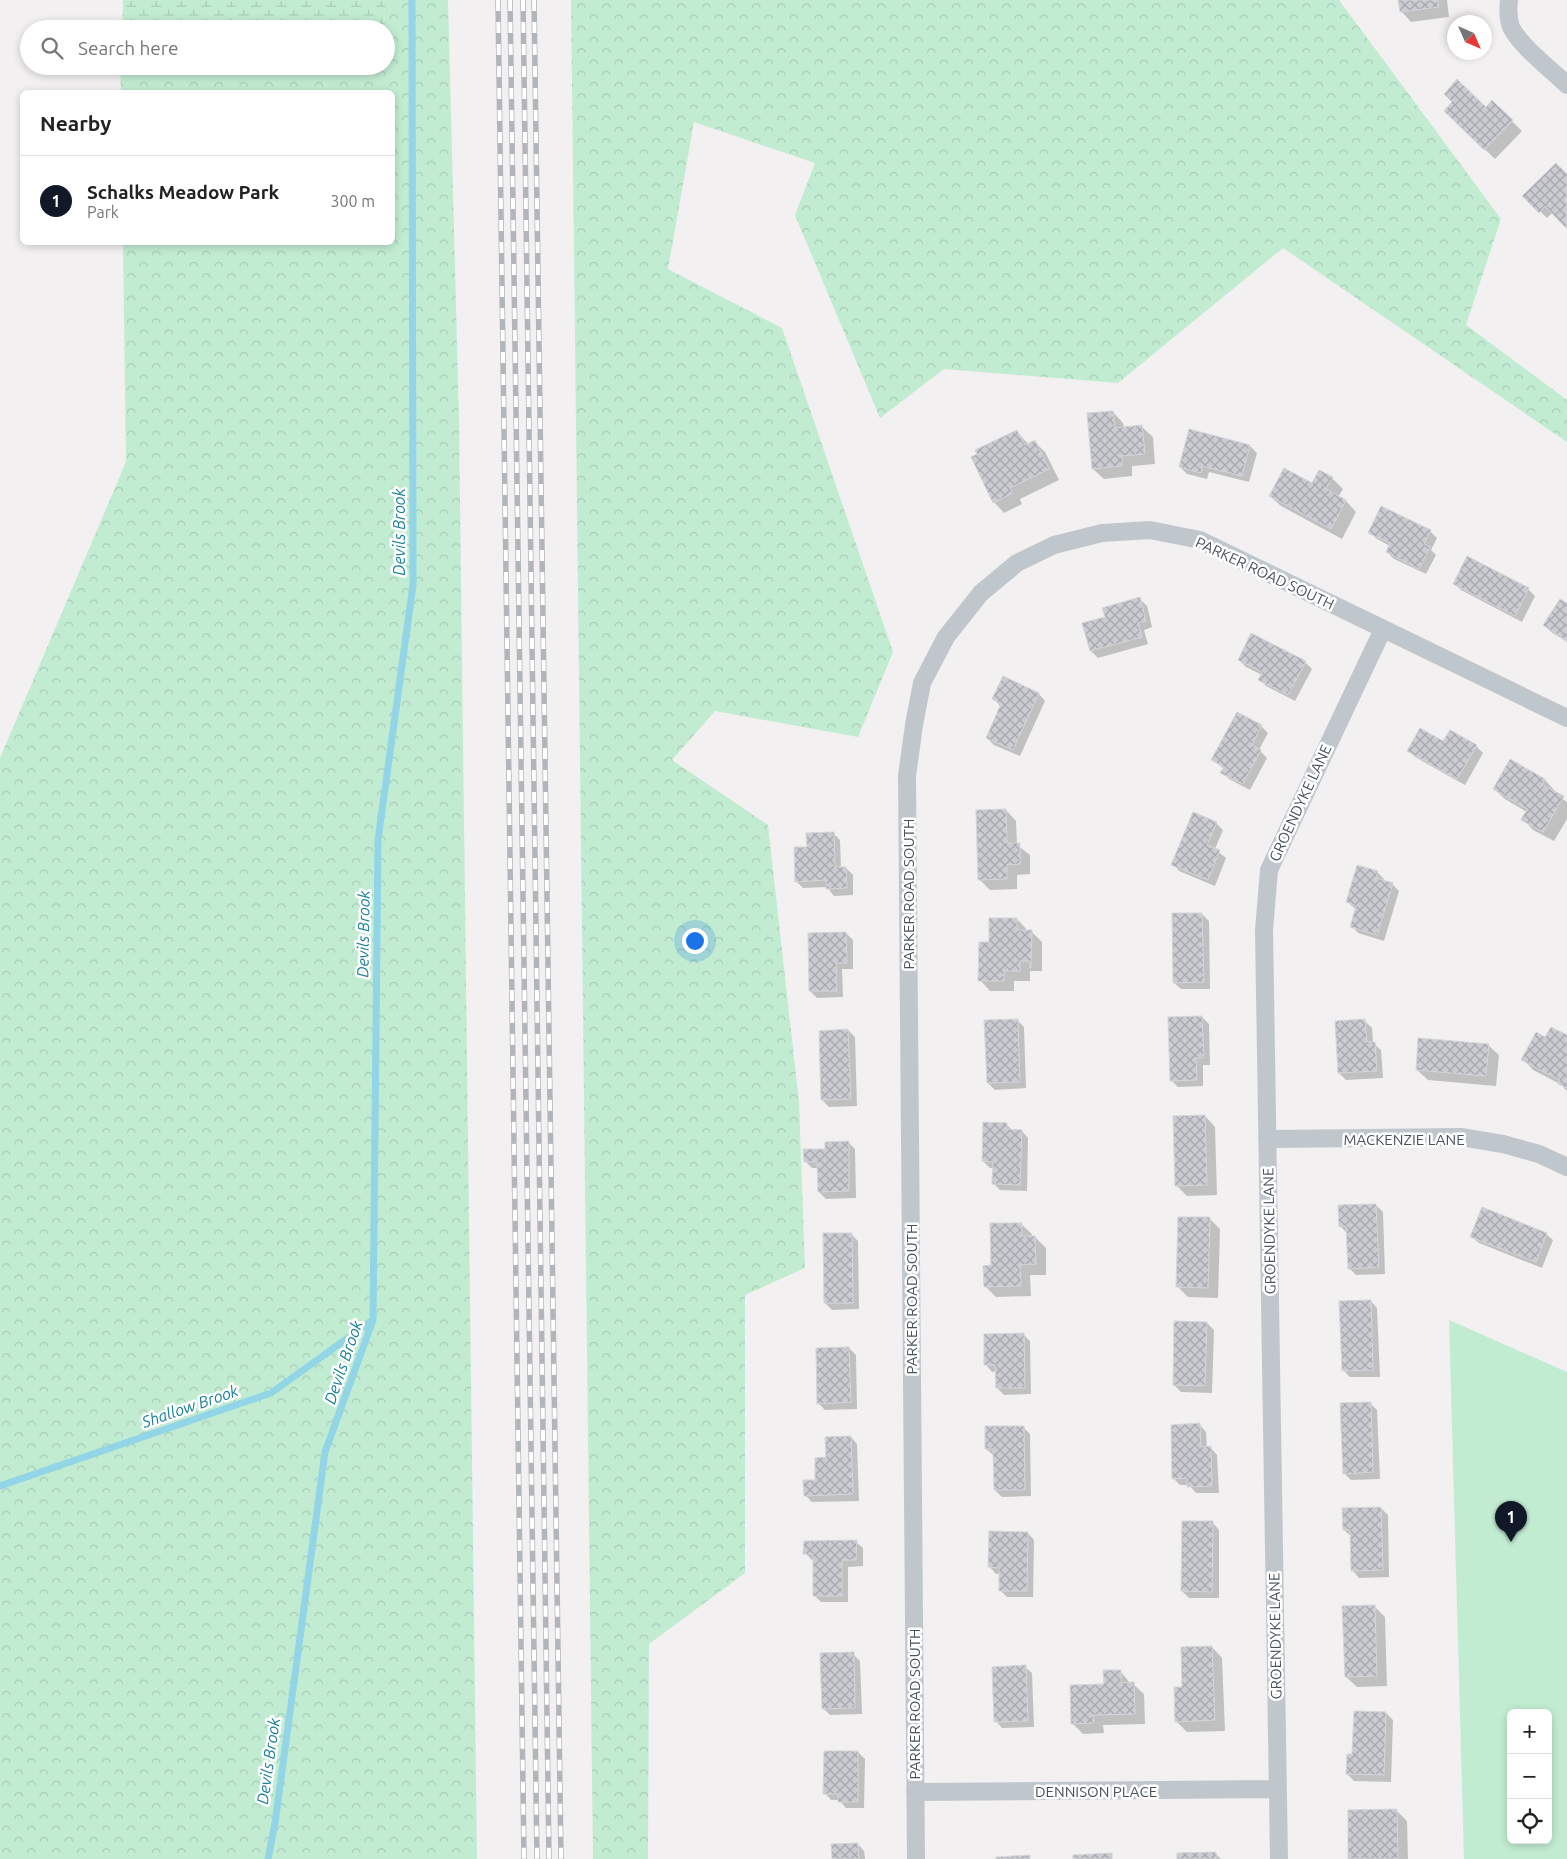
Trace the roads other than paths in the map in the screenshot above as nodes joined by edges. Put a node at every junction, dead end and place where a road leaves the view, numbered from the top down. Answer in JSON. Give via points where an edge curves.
{"nodes":[{"id":1,"x":1509,"y":0,"type":"edge"},
{"id":2,"x":1567,"y":85,"type":"edge"},
{"id":3,"x":1383,"y":629,"type":"junction"},
{"id":4,"x":1567,"y":718,"type":"edge"},
{"id":5,"x":1267,"y":1139,"type":"junction"},
{"id":6,"x":1567,"y":1167,"type":"edge"},
{"id":7,"x":1277,"y":1789,"type":"junction"},
{"id":8,"x":915,"y":1792,"type":"junction"},
{"id":9,"x":916,"y":1859,"type":"edge"},
{"id":10,"x":1278,"y":1859,"type":"edge"}],
"edges":[{"from":1,"to":2,"type":"street","via":[[1511,26],[1519,39]]},
{"from":3,"to":4,"type":"street","name":"PARKER ROAD SOUTH"},
{"from":3,"to":5,"type":"street","name":"GROENDYKE LANE","via":[[1269,870],[1264,930]]},
{"from":3,"to":8,"type":"street","name":"PARKER ROAD SOUTH","via":[[1200,540],[1150,530],[1102,533],[1054,545],[1016,563],[981,593],[952,630],[922,683],[908,776]]},
{"from":5,"to":6,"type":"street","name":"MACKENZIE LANE","via":[[1461,1137],[1539,1154]]},
{"from":5,"to":7,"type":"street","name":"GROENDYKE LANE"},
{"from":7,"to":8,"type":"street","name":"DENNISON PLACE"},
{"from":7,"to":10,"type":"street","name":"GROENDYKE LANE"},
{"from":8,"to":9,"type":"street","name":"PARKER ROAD SOUTH"}]}
